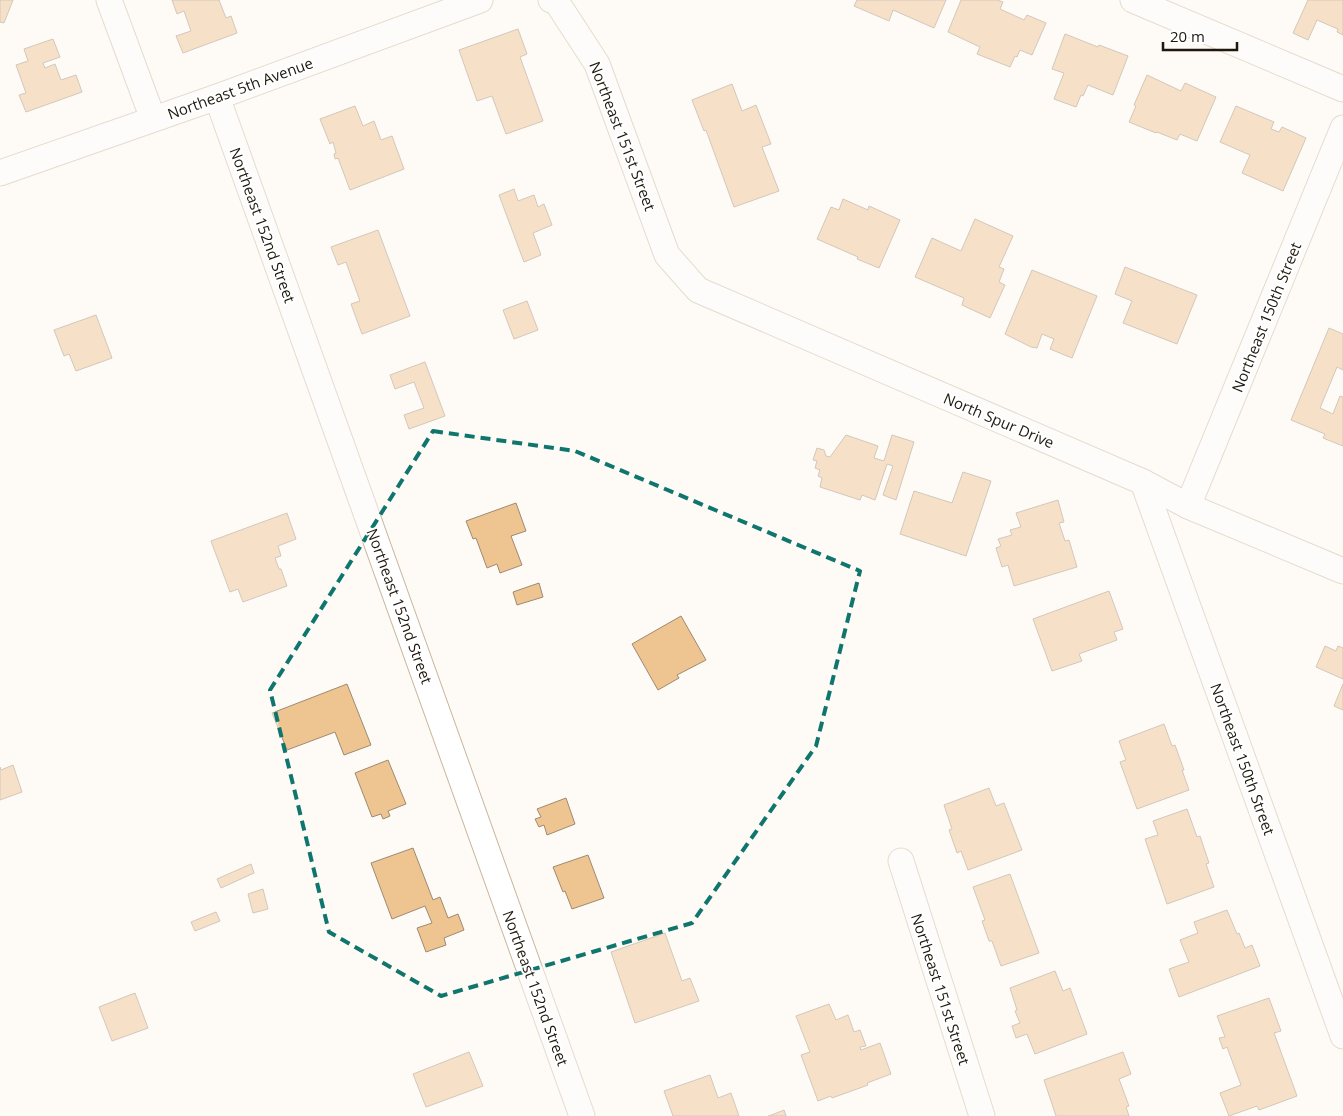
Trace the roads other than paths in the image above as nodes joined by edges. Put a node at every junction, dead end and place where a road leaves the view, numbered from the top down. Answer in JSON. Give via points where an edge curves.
{"nodes":[{"id":1,"x":109,"y":0,"type":"edge"},
{"id":2,"x":480,"y":0,"type":"edge"},
{"id":3,"x":552,"y":0,"type":"edge"},
{"id":4,"x":1133,"y":0,"type":"edge"},
{"id":5,"x":1169,"y":7,"type":"edge"},
{"id":6,"x":1343,"y":89,"type":"edge"},
{"id":7,"x":217,"y":97,"type":"junction"},
{"id":8,"x":153,"y":119,"type":"junction"},
{"id":9,"x":1343,"y":128,"type":"edge"},
{"id":10,"x":0,"y":173,"type":"edge"},
{"id":11,"x":667,"y":254,"type":"joint"},
{"id":12,"x":1143,"y":482,"type":"junction"},
{"id":13,"x":1188,"y":506,"type":"junction"},
{"id":14,"x":1343,"y":571,"type":"edge"},
{"id":15,"x":900,"y":861,"type":"dead end"},
{"id":16,"x":1343,"y":1036,"type":"edge"},
{"id":17,"x":582,"y":1116,"type":"edge"},
{"id":18,"x":982,"y":1116,"type":"edge"}],
"edges":[{"from":1,"to":8,"type":"street"},
{"from":2,"to":7,"type":"street","name":"Northeast 5th Avenue"},
{"from":3,"to":11,"type":"street","name":"Northeast 151st Street","via":[[556,1],[597,64]]},
{"from":4,"to":5,"type":"street"},
{"from":5,"to":6,"type":"street"},
{"from":7,"to":8,"type":"street","name":"Northeast 5th Avenue"},
{"from":7,"to":17,"type":"street","name":"Northeast 152nd Street"},
{"from":8,"to":10,"type":"street","name":"Northeast 5th Avenue"},
{"from":9,"to":13,"type":"street","name":"Northeast 150th Street"},
{"from":11,"to":12,"type":"street","name":"North Spur Drive","via":[[698,290]]},
{"from":12,"to":13,"type":"street","name":"North Spur Drive"},
{"from":12,"to":16,"type":"street","name":"Northeast 150th Street"},
{"from":13,"to":14,"type":"street","name":"North Spur Drive"},
{"from":15,"to":18,"type":"street","name":"Northeast 151st Street"}]}
